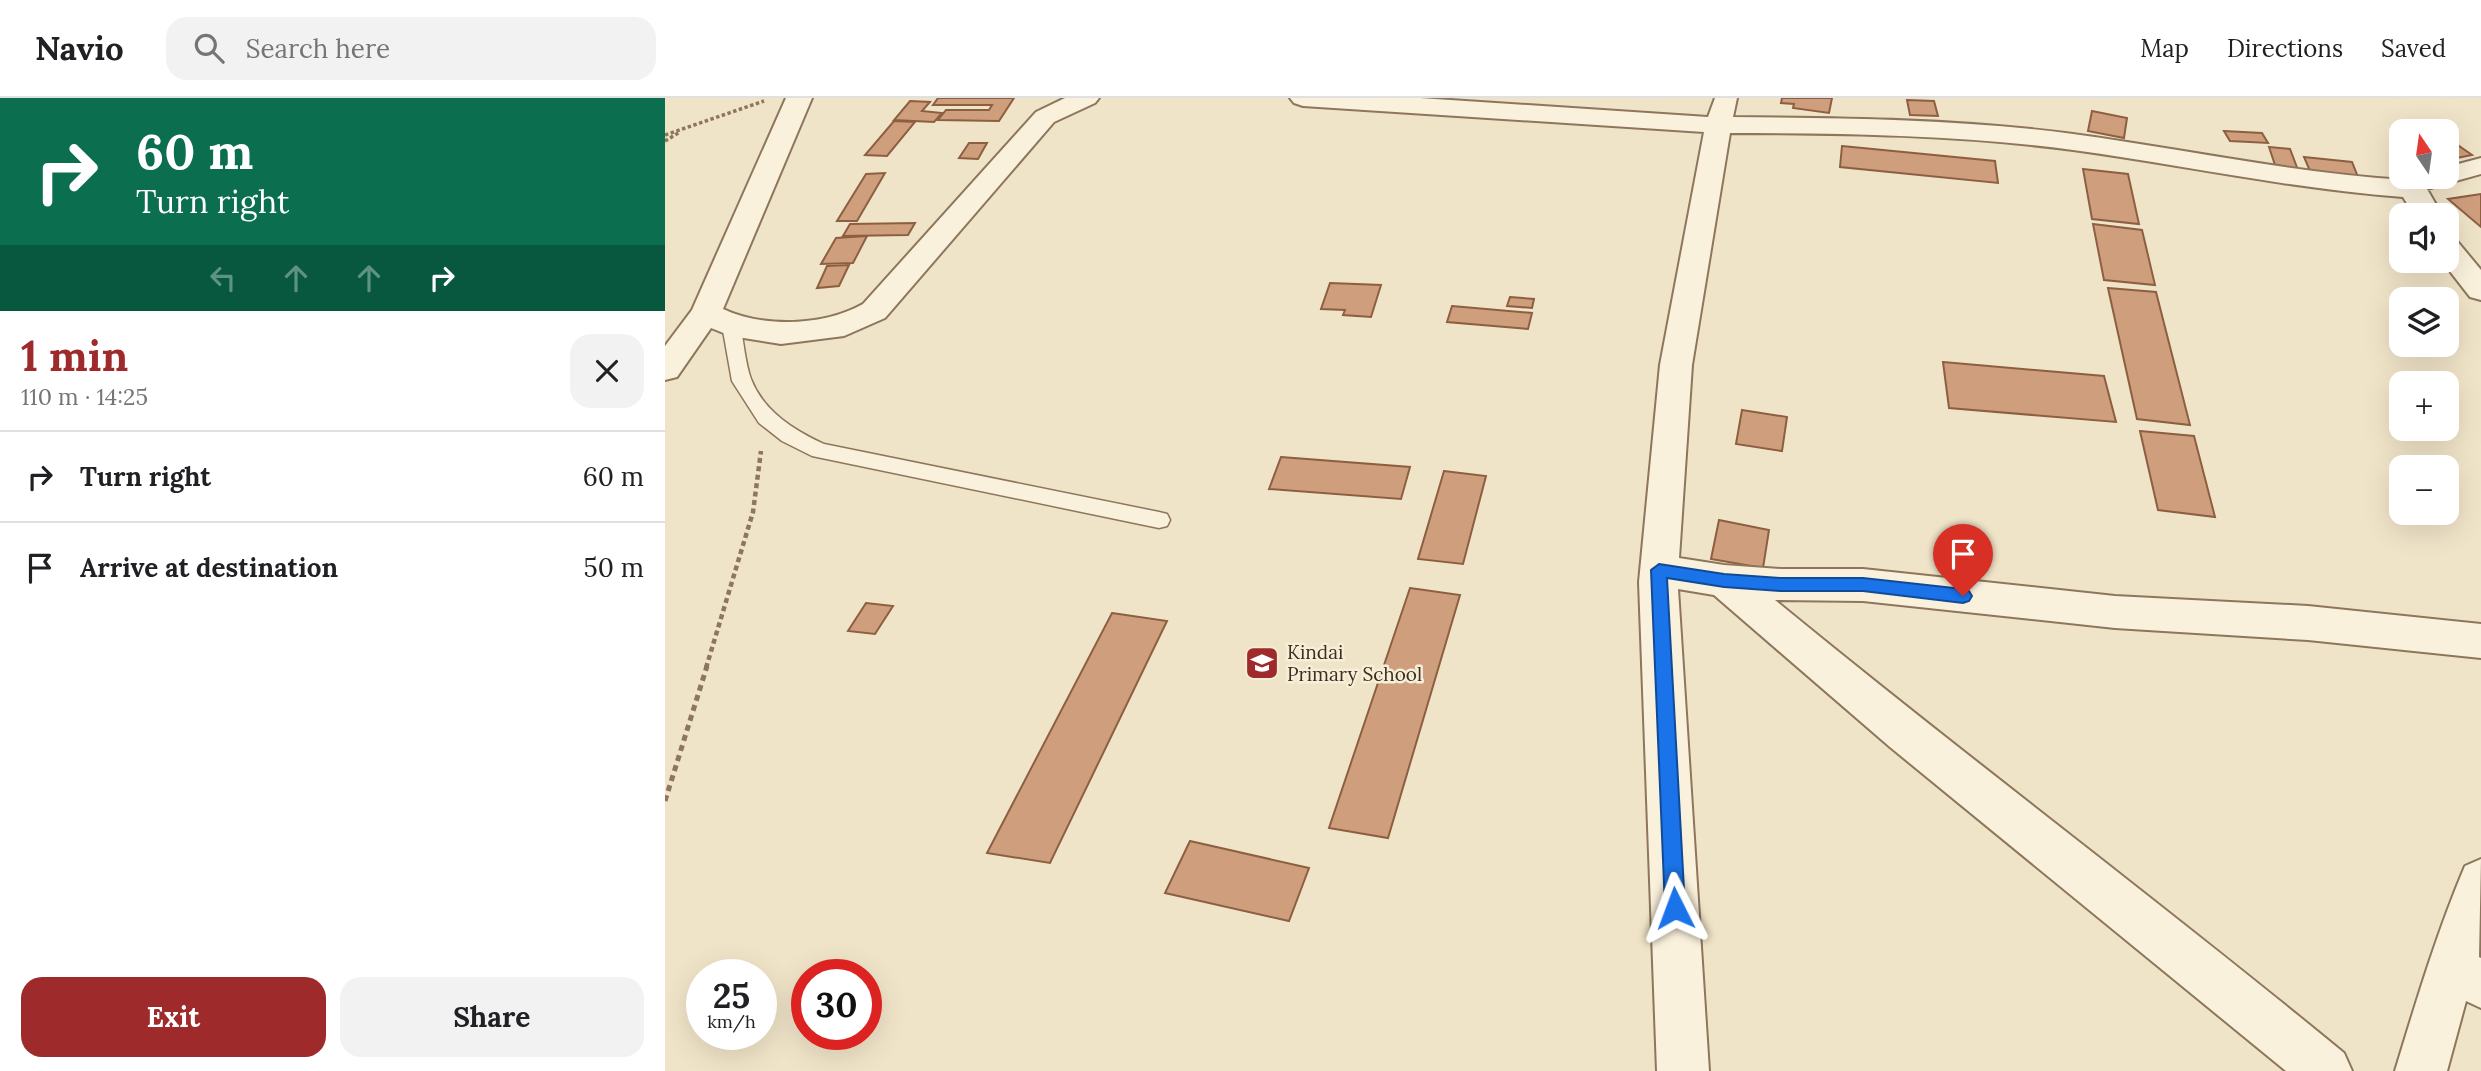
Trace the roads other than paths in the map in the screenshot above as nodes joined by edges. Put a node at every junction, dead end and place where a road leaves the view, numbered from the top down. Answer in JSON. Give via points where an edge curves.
{"nodes":[{"id":1,"x":1086,"y":98,"type":"edge"},
{"id":2,"x":1303,"y":98,"type":"edge"},
{"id":3,"x":796,"y":101,"type":"edge"},
{"id":4,"x":1722,"y":111,"type":"edge"},
{"id":5,"x":2481,"y":166,"type":"edge"},
{"id":6,"x":2459,"y":172,"type":"edge"},
{"id":7,"x":2413,"y":190,"type":"joint"},
{"id":8,"x":2421,"y":203,"type":"edge"},
{"id":9,"x":2459,"y":262,"type":"edge"},
{"id":10,"x":2481,"y":290,"type":"edge"},
{"id":11,"x":719,"y":319,"type":"junction"},
{"id":12,"x":665,"y":369,"type":"edge"},
{"id":13,"x":1159,"y":520,"type":"dead end"},
{"id":14,"x":1659,"y":570,"type":"junction"},
{"id":15,"x":1724,"y":580,"type":"junction"},
{"id":16,"x":2481,"y":642,"type":"edge"},
{"id":17,"x":2481,"y":882,"type":"edge"},
{"id":18,"x":2466,"y":976,"type":"edge"},
{"id":19,"x":1683,"y":1071,"type":"edge"},
{"id":20,"x":2326,"y":1071,"type":"edge"},
{"id":21,"x":2421,"y":1071,"type":"edge"}],
"edges":[{"from":1,"to":11,"type":"street","via":[[1045,117],[874,311],[844,325],[781,333]]},
{"from":2,"to":4,"type":"street"},
{"from":3,"to":11,"type":"street"},
{"from":4,"to":7,"type":"street","via":[[2071,142],[2337,184]]},
{"from":4,"to":14,"type":"street","via":[[1676,365]]},
{"from":5,"to":6,"type":"street"},
{"from":7,"to":8,"type":"street"},
{"from":9,"to":10,"type":"street"},
{"from":11,"to":12,"type":"street"},
{"from":11,"to":13,"type":"lane","via":[[741,381],[766,418],[819,451]]},
{"from":14,"to":15,"type":"street"},
{"from":14,"to":19,"type":"street"},
{"from":15,"to":16,"type":"street","via":[[1863,585],[2115,612],[2308,623]]},
{"from":15,"to":20,"type":"street","via":[[1905,733]]},
{"from":17,"to":18,"type":"street"},
{"from":18,"to":21,"type":"street"}]}
